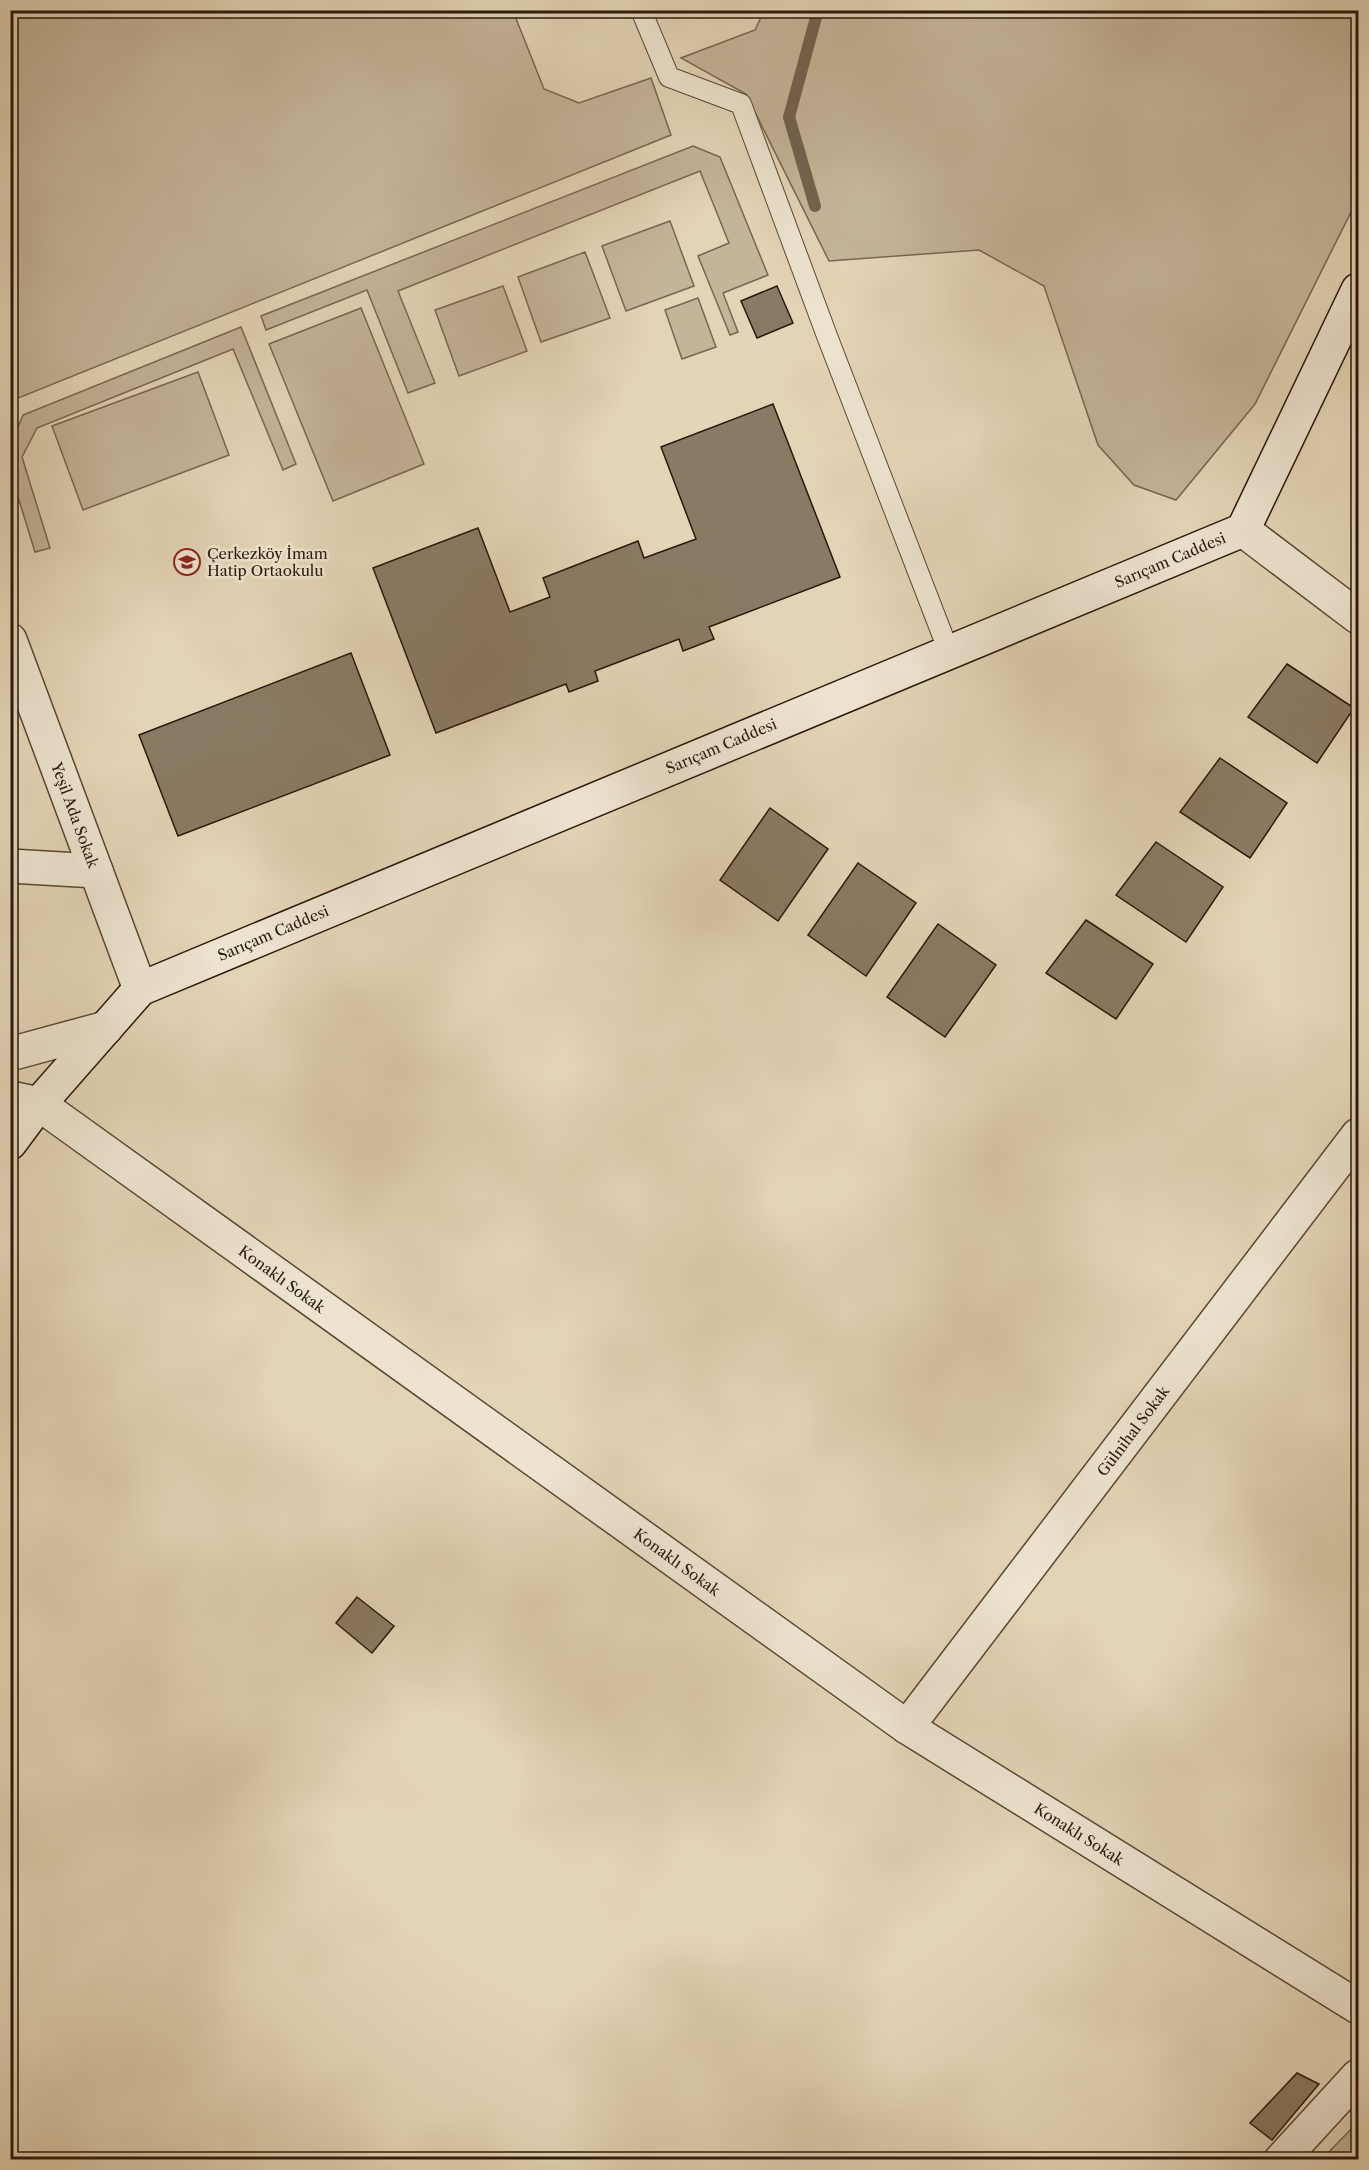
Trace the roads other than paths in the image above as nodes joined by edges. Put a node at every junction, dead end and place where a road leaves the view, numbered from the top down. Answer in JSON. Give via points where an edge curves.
{"nodes":[{"id":1,"x":641,"y":10,"type":"edge"},
{"id":2,"x":1359,"y":290,"type":"edge"},
{"id":3,"x":1243,"y":530,"type":"junction"},
{"id":4,"x":1359,"y":617,"type":"edge"},
{"id":5,"x":10,"y":640,"type":"edge"},
{"id":6,"x":949,"y":652,"type":"junction"},
{"id":7,"x":10,"y":866,"type":"edge"},
{"id":8,"x":96,"y":872,"type":"junction"},
{"id":9,"x":140,"y":989,"type":"junction"},
{"id":10,"x":106,"y":1028,"type":"junction"},
{"id":11,"x":10,"y":1054,"type":"edge"},
{"id":12,"x":25,"y":1101,"type":"edge"},
{"id":13,"x":1359,"y":1135,"type":"edge"},
{"id":14,"x":10,"y":1143,"type":"edge"},
{"id":15,"x":907,"y":1727,"type":"junction"},
{"id":16,"x":1359,"y":2007,"type":"edge"},
{"id":17,"x":1359,"y":2076,"type":"edge"},
{"id":18,"x":1281,"y":2160,"type":"edge"}],
"edges":[{"from":1,"to":6,"type":"lane","via":[[669,77],[741,104]]},
{"from":2,"to":3,"type":"street","name":"Sarıçam Caddesi"},
{"from":3,"to":4,"type":"street"},
{"from":3,"to":6,"type":"street","name":"Sarıçam Caddesi"},
{"from":5,"to":8,"type":"street","name":"Yeşil Ada Sokak"},
{"from":6,"to":9,"type":"street","name":"Sarıçam Caddesi"},
{"from":7,"to":8,"type":"street"},
{"from":8,"to":9,"type":"street","name":"Yeşil Ada Sokak"},
{"from":9,"to":10,"type":"street","name":"Sarıçam Caddesi"},
{"from":10,"to":11,"type":"street"},
{"from":10,"to":12,"type":"street","name":"Sarıçam Caddesi"},
{"from":12,"to":14,"type":"street","name":"Sarıçam Caddesi"},
{"from":12,"to":15,"type":"street","name":"Konaklı Sokak"},
{"from":13,"to":15,"type":"street","name":"Gülnihal Sokak"},
{"from":15,"to":16,"type":"street","name":"Konaklı Sokak"},
{"from":17,"to":18,"type":"street"}]}
